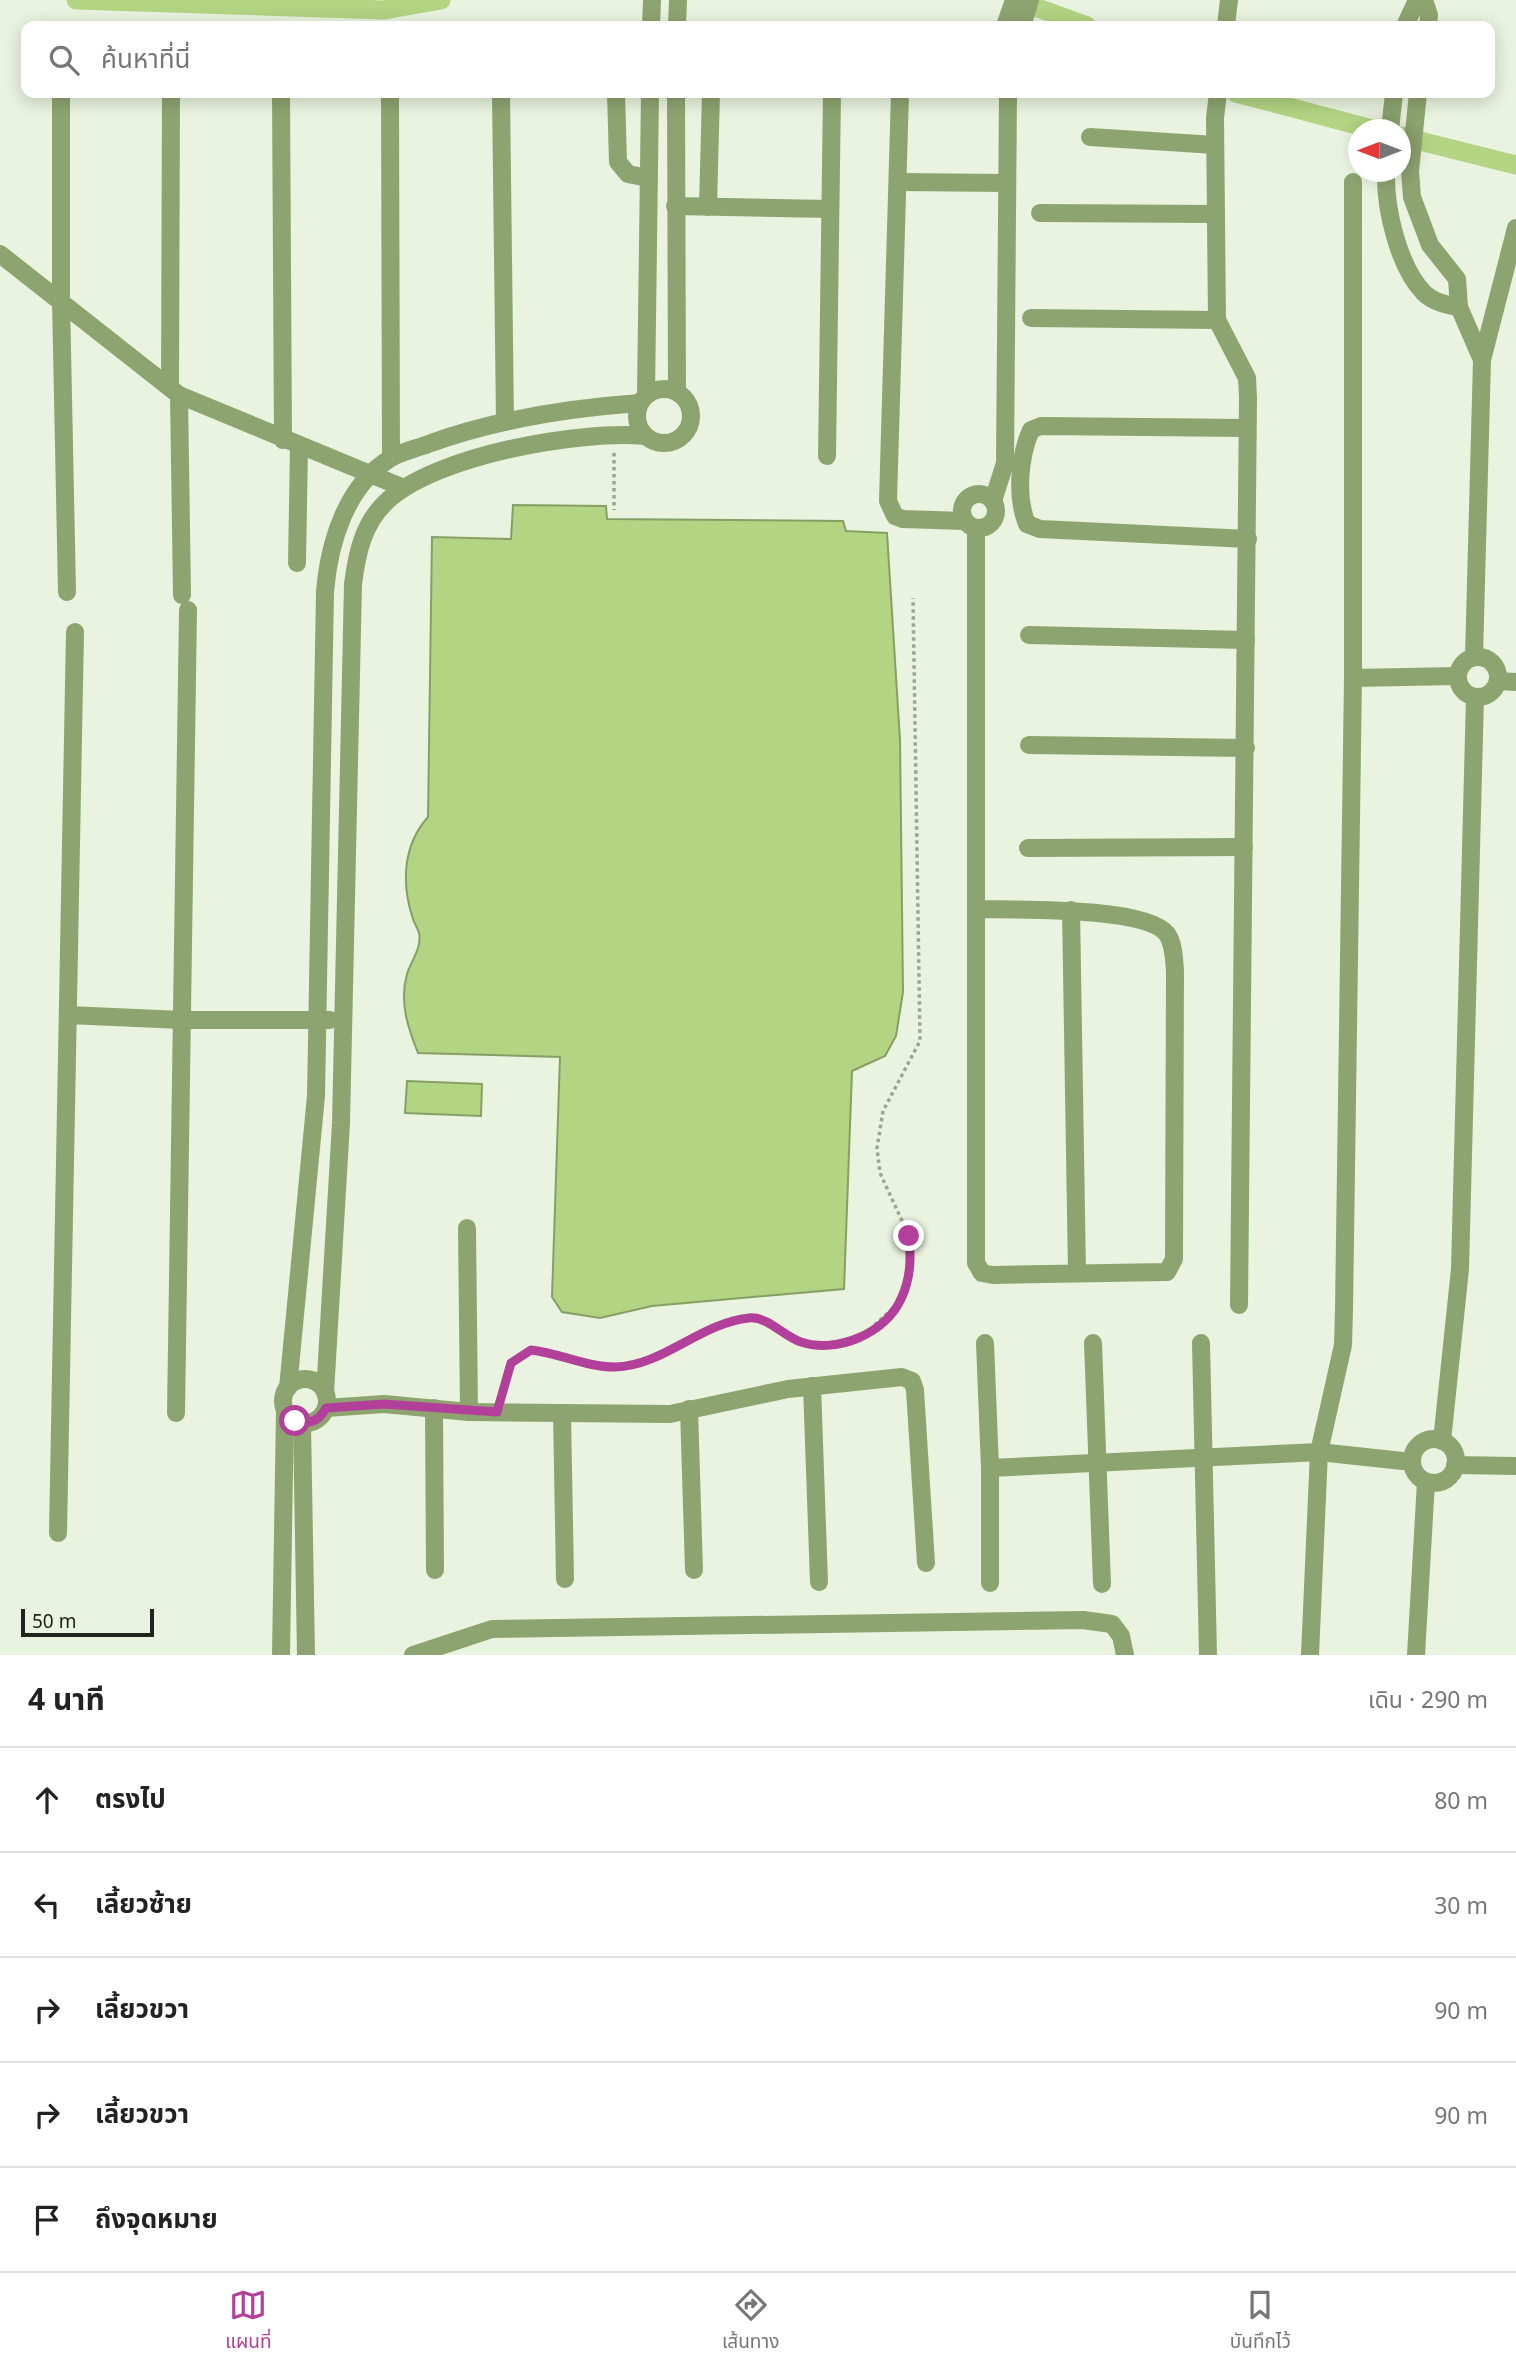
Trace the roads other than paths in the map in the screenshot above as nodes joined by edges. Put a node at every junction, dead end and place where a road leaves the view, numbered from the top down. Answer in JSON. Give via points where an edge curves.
{"nodes":[{"id":1,"x":652,"y":0,"type":"edge"},
{"id":2,"x":678,"y":0,"type":"edge"},
{"id":3,"x":1014,"y":0,"type":"edge"},
{"id":4,"x":1030,"y":0,"type":"edge"},
{"id":5,"x":1229,"y":0,"type":"edge"},
{"id":6,"x":1417,"y":0,"type":"edge"},
{"id":7,"x":1424,"y":0,"type":"edge"},
{"id":8,"x":651,"y":21,"type":"edge"},
{"id":9,"x":677,"y":21,"type":"edge"},
{"id":10,"x":1007,"y":21,"type":"edge"},
{"id":11,"x":1024,"y":21,"type":"edge"},
{"id":12,"x":1227,"y":21,"type":"edge"},
{"id":13,"x":1407,"y":21,"type":"edge"},
{"id":14,"x":1428,"y":21,"type":"edge"},
{"id":15,"x":61,"y":98,"type":"edge"},
{"id":16,"x":171,"y":98,"type":"edge"},
{"id":17,"x":281,"y":98,"type":"edge"},
{"id":18,"x":390,"y":98,"type":"edge"},
{"id":19,"x":501,"y":98,"type":"edge"},
{"id":20,"x":615,"y":98,"type":"edge"},
{"id":21,"x":650,"y":98,"type":"edge"},
{"id":22,"x":676,"y":98,"type":"edge"},
{"id":23,"x":710,"y":98,"type":"edge"},
{"id":24,"x":832,"y":98,"type":"edge"},
{"id":25,"x":900,"y":98,"type":"edge"},
{"id":26,"x":1008,"y":98,"type":"edge"},
{"id":27,"x":1217,"y":98,"type":"edge"},
{"id":28,"x":1393,"y":98,"type":"edge"},
{"id":29,"x":1418,"y":98,"type":"edge"},
{"id":30,"x":1391,"y":119,"type":"edge"},
{"id":31,"x":1090,"y":137,"type":"dead end"},
{"id":32,"x":1215,"y":145,"type":"junction"},
{"id":33,"x":648,"y":178,"type":"junction"},
{"id":34,"x":899,"y":182,"type":"junction"},
{"id":35,"x":1353,"y":182,"type":"dead end"},
{"id":36,"x":1386,"y":182,"type":"edge"},
{"id":37,"x":1006,"y":183,"type":"junction"},
{"id":38,"x":675,"y":206,"type":"junction"},
{"id":39,"x":708,"y":207,"type":"junction"},
{"id":40,"x":830,"y":209,"type":"junction"},
{"id":41,"x":1040,"y":213,"type":"dead end"},
{"id":42,"x":1216,"y":214,"type":"junction"},
{"id":43,"x":1418,"y":220,"type":"junction"},
{"id":44,"x":1516,"y":228,"type":"edge"},
{"id":45,"x":1394,"y":230,"type":"junction"},
{"id":46,"x":0,"y":254,"type":"edge"},
{"id":47,"x":61,"y":300,"type":"junction"},
{"id":48,"x":1459,"y":307,"type":"junction"},
{"id":49,"x":1031,"y":318,"type":"dead end"},
{"id":50,"x":1217,"y":320,"type":"junction"},
{"id":51,"x":1482,"y":360,"type":"junction"},
{"id":52,"x":174,"y":392,"type":"junction"},
{"id":53,"x":677,"y":392,"type":"junction"},
{"id":54,"x":643,"y":399,"type":"junction"},
{"id":55,"x":505,"y":422,"type":"junction"},
{"id":56,"x":1247,"y":428,"type":"junction"},
{"id":57,"x":645,"y":436,"type":"junction"},
{"id":58,"x":291,"y":443,"type":"junction"},
{"id":59,"x":827,"y":456,"type":"dead end"},
{"id":60,"x":391,"y":457,"type":"junction"},
{"id":61,"x":373,"y":474,"type":"junction"},
{"id":62,"x":404,"y":488,"type":"junction"},
{"id":63,"x":993,"y":501,"type":"junction"},
{"id":64,"x":970,"y":524,"type":"junction"},
{"id":65,"x":1248,"y":539,"type":"junction"},
{"id":66,"x":297,"y":563,"type":"dead end"},
{"id":67,"x":67,"y":592,"type":"dead end"},
{"id":68,"x":75,"y":632,"type":"dead end"},
{"id":69,"x":1029,"y":635,"type":"dead end"},
{"id":70,"x":1246,"y":640,"type":"junction"},
{"id":71,"x":1474,"y":657,"type":"junction"},
{"id":72,"x":1458,"y":676,"type":"junction"},
{"id":73,"x":1353,"y":678,"type":"junction"},
{"id":74,"x":1507,"y":681,"type":"edge"},
{"id":75,"x":1475,"y":697,"type":"junction"},
{"id":76,"x":1029,"y":745,"type":"dead end"},
{"id":77,"x":1245,"y":748,"type":"junction"},
{"id":78,"x":322,"y":774,"type":"junction"},
{"id":79,"x":349,"y":774,"type":"junction"},
{"id":80,"x":1244,"y":847,"type":"junction"},
{"id":81,"x":1028,"y":848,"type":"dead end"},
{"id":82,"x":976,"y":909,"type":"junction"},
{"id":83,"x":1072,"y":910,"type":"junction"},
{"id":84,"x":68,"y":1015,"type":"junction"},
{"id":85,"x":182,"y":1020,"type":"junction"},
{"id":86,"x":318,"y":1020,"type":"junction"},
{"id":87,"x":344,"y":1020,"type":"junction"},
{"id":88,"x":467,"y":1228,"type":"dead end"},
{"id":89,"x":1077,"y":1273,"type":"junction"},
{"id":90,"x":1239,"y":1305,"type":"dead end"},
{"id":91,"x":985,"y":1343,"type":"dead end"},
{"id":92,"x":1093,"y":1343,"type":"dead end"},
{"id":93,"x":1201,"y":1343,"type":"dead end"},
{"id":94,"x":812,"y":1386,"type":"junction"},
{"id":95,"x":288,"y":1388,"type":"junction"},
{"id":96,"x":326,"y":1401,"type":"junction"},
{"id":97,"x":433,"y":1408,"type":"junction"},
{"id":98,"x":689,"y":1409,"type":"junction"},
{"id":99,"x":285,"y":1410,"type":"junction"},
{"id":100,"x":469,"y":1412,"type":"junction"},
{"id":101,"x":562,"y":1412,"type":"junction"},
{"id":102,"x":176,"y":1413,"type":"dead end"},
{"id":103,"x":302,"y":1423,"type":"junction"},
{"id":104,"x":1441,"y":1441,"type":"junction"},
{"id":105,"x":1319,"y":1452,"type":"junction"},
{"id":106,"x":1204,"y":1456,"type":"junction"},
{"id":107,"x":1096,"y":1462,"type":"junction"},
{"id":108,"x":1412,"y":1462,"type":"junction"},
{"id":109,"x":1455,"y":1465,"type":"junction"},
{"id":110,"x":1516,"y":1466,"type":"edge"},
{"id":111,"x":990,"y":1468,"type":"junction"},
{"id":112,"x":1426,"y":1482,"type":"junction"},
{"id":113,"x":58,"y":1533,"type":"dead end"},
{"id":114,"x":926,"y":1563,"type":"dead end"},
{"id":115,"x":435,"y":1570,"type":"dead end"},
{"id":116,"x":694,"y":1570,"type":"dead end"},
{"id":117,"x":565,"y":1579,"type":"dead end"},
{"id":118,"x":819,"y":1582,"type":"dead end"},
{"id":119,"x":990,"y":1583,"type":"dead end"},
{"id":120,"x":1102,"y":1584,"type":"dead end"},
{"id":121,"x":281,"y":1655,"type":"edge"},
{"id":122,"x":306,"y":1655,"type":"edge"},
{"id":123,"x":413,"y":1655,"type":"edge"},
{"id":124,"x":1125,"y":1655,"type":"edge"},
{"id":125,"x":1208,"y":1655,"type":"edge"},
{"id":126,"x":1310,"y":1655,"type":"edge"},
{"id":127,"x":1416,"y":1655,"type":"edge"}],
"edges":[{"from":1,"to":8,"type":"street"},
{"from":2,"to":9,"type":"street"},
{"from":3,"to":10,"type":"street"},
{"from":4,"to":11,"type":"street"},
{"from":5,"to":12,"type":"street"},
{"from":6,"to":13,"type":"street"},
{"from":7,"to":14,"type":"street"},
{"from":15,"to":47,"type":"street"},
{"from":16,"to":52,"type":"street"},
{"from":17,"to":58,"type":"street"},
{"from":18,"to":60,"type":"street"},
{"from":19,"to":55,"type":"street"},
{"from":20,"to":33,"type":"street","via":[[618,162],[628,174]]},
{"from":21,"to":33,"type":"street"},
{"from":22,"to":38,"type":"street"},
{"from":23,"to":39,"type":"street"},
{"from":24,"to":40,"type":"street"},
{"from":25,"to":34,"type":"street"},
{"from":26,"to":37,"type":"street"},
{"from":27,"to":32,"type":"street"},
{"from":28,"to":30,"type":"street"},
{"from":29,"to":43,"type":"street","via":[[1410,171]]},
{"from":31,"to":32,"type":"street"},
{"from":32,"to":42,"type":"street"},
{"from":33,"to":54,"type":"street"},
{"from":34,"to":37,"type":"street"},
{"from":34,"to":64,"type":"street","via":[[888,501],[895,516],[903,519]]},
{"from":35,"to":73,"type":"street"},
{"from":36,"to":45,"type":"street","via":[[1385,199]]},
{"from":37,"to":63,"type":"street","via":[[1005,463]]},
{"from":38,"to":39,"type":"street"},
{"from":38,"to":53,"type":"street"},
{"from":39,"to":40,"type":"street"},
{"from":40,"to":59,"type":"street"},
{"from":41,"to":42,"type":"street"},
{"from":42,"to":50,"type":"street"},
{"from":43,"to":45,"type":"street"},
{"from":43,"to":48,"type":"street","via":[[1430,245],[1458,279]]},
{"from":44,"to":51,"type":"street"},
{"from":45,"to":48,"type":"street","via":[[1413,278],[1426,295]]},
{"from":46,"to":47,"type":"street"},
{"from":47,"to":52,"type":"street"},
{"from":47,"to":67,"type":"street"},
{"from":48,"to":51,"type":"street"},
{"from":49,"to":50,"type":"street"},
{"from":50,"to":56,"type":"street","via":[[1247,377]]},
{"from":51,"to":71,"type":"street"},
{"from":52,"to":58,"type":"street"},
{"from":52,"to":85,"type":"street","via":[[185,603]]},
{"from":53,"to":54,"type":"street","via":[[661,388]]},
{"from":53,"to":57,"type":"street","via":[[689,404],[688,429],[668,443]]},
{"from":54,"to":55,"type":"street"},
{"from":54,"to":57,"type":"street","via":[[637,414]]},
{"from":55,"to":60,"type":"street"},
{"from":56,"to":65,"type":"street"},
{"from":56,"to":65,"type":"street","via":[[1041,426],[1031,430],[1024,447],[1021,510],[1027,524],[1040,529]]},
{"from":57,"to":62,"type":"street","via":[[614,433],[506,451],[439,471]]},
{"from":58,"to":61,"type":"street"},
{"from":58,"to":66,"type":"street"},
{"from":60,"to":61,"type":"street"},
{"from":61,"to":62,"type":"street"},
{"from":61,"to":78,"type":"street","via":[[341,519],[327,561]]},
{"from":62,"to":79,"type":"street","via":[[376,513],[356,558]]},
{"from":63,"to":64,"type":"street","via":[[993,520],[982,528]]},
{"from":63,"to":64,"type":"street","via":[[982,494],[969,497],[962,508]]},
{"from":64,"to":82,"type":"street"},
{"from":65,"to":70,"type":"street"},
{"from":68,"to":84,"type":"street"},
{"from":69,"to":70,"type":"street"},
{"from":70,"to":77,"type":"street"},
{"from":71,"to":72,"type":"street","via":[[1462,664]]},
{"from":71,"to":74,"type":"street","via":[[1482,656],[1495,665]]},
{"from":72,"to":73,"type":"street"},
{"from":72,"to":75,"type":"street","via":[[1462,690]]},
{"from":73,"to":105,"type":"street","via":[[1343,1345]]},
{"from":74,"to":75,"type":"street","via":[[1490,694]]},
{"from":75,"to":104,"type":"street","via":[[1460,1269]]},
{"from":76,"to":77,"type":"street"},
{"from":77,"to":80,"type":"street"},
{"from":78,"to":79,"type":"street"},
{"from":78,"to":86,"type":"street"},
{"from":79,"to":87,"type":"street"},
{"from":80,"to":81,"type":"street"},
{"from":80,"to":90,"type":"street"},
{"from":82,"to":83,"type":"street"},
{"from":82,"to":89,"type":"street","via":[[976,1263],[982,1273],[993,1275]]},
{"from":83,"to":89,"type":"street"},
{"from":83,"to":89,"type":"street","via":[[1156,924],[1168,935],[1175,971],[1174,1259],[1167,1272]]},
{"from":84,"to":85,"type":"street"},
{"from":84,"to":113,"type":"street"},
{"from":85,"to":86,"type":"street"},
{"from":85,"to":102,"type":"street"},
{"from":86,"to":87,"type":"street"},
{"from":86,"to":95,"type":"street","via":[[316,1096]]},
{"from":87,"to":96,"type":"street"},
{"from":88,"to":100,"type":"street"},
{"from":91,"to":111,"type":"street"},
{"from":92,"to":107,"type":"street"},
{"from":93,"to":106,"type":"street"},
{"from":94,"to":98,"type":"street"},
{"from":94,"to":114,"type":"street","via":[[902,1377],[912,1381]]},
{"from":94,"to":118,"type":"street"},
{"from":95,"to":96,"type":"street","via":[[308,1380],[321,1387]]},
{"from":95,"to":99,"type":"street"},
{"from":96,"to":97,"type":"street"},
{"from":96,"to":103,"type":"street","via":[[317,1420]]},
{"from":97,"to":100,"type":"street"},
{"from":97,"to":115,"type":"street"},
{"from":98,"to":101,"type":"street","via":[[670,1414]]},
{"from":98,"to":116,"type":"street"},
{"from":99,"to":103,"type":"street"},
{"from":99,"to":121,"type":"street"},
{"from":100,"to":101,"type":"street"},
{"from":101,"to":117,"type":"street"},
{"from":103,"to":122,"type":"street"},
{"from":104,"to":108,"type":"street","via":[[1418,1446]]},
{"from":104,"to":109,"type":"street","via":[[1453,1452]]},
{"from":105,"to":106,"type":"street"},
{"from":105,"to":108,"type":"street"},
{"from":105,"to":126,"type":"street"},
{"from":106,"to":107,"type":"street"},
{"from":106,"to":125,"type":"street"},
{"from":107,"to":111,"type":"street"},
{"from":107,"to":120,"type":"street"},
{"from":108,"to":112,"type":"street"},
{"from":109,"to":110,"type":"street"},
{"from":109,"to":112,"type":"street","via":[[1443,1481]]},
{"from":111,"to":119,"type":"street"},
{"from":112,"to":127,"type":"street"},
{"from":123,"to":124,"type":"street","via":[[492,1629],[1083,1620],[1112,1624],[1121,1636]]}]}
